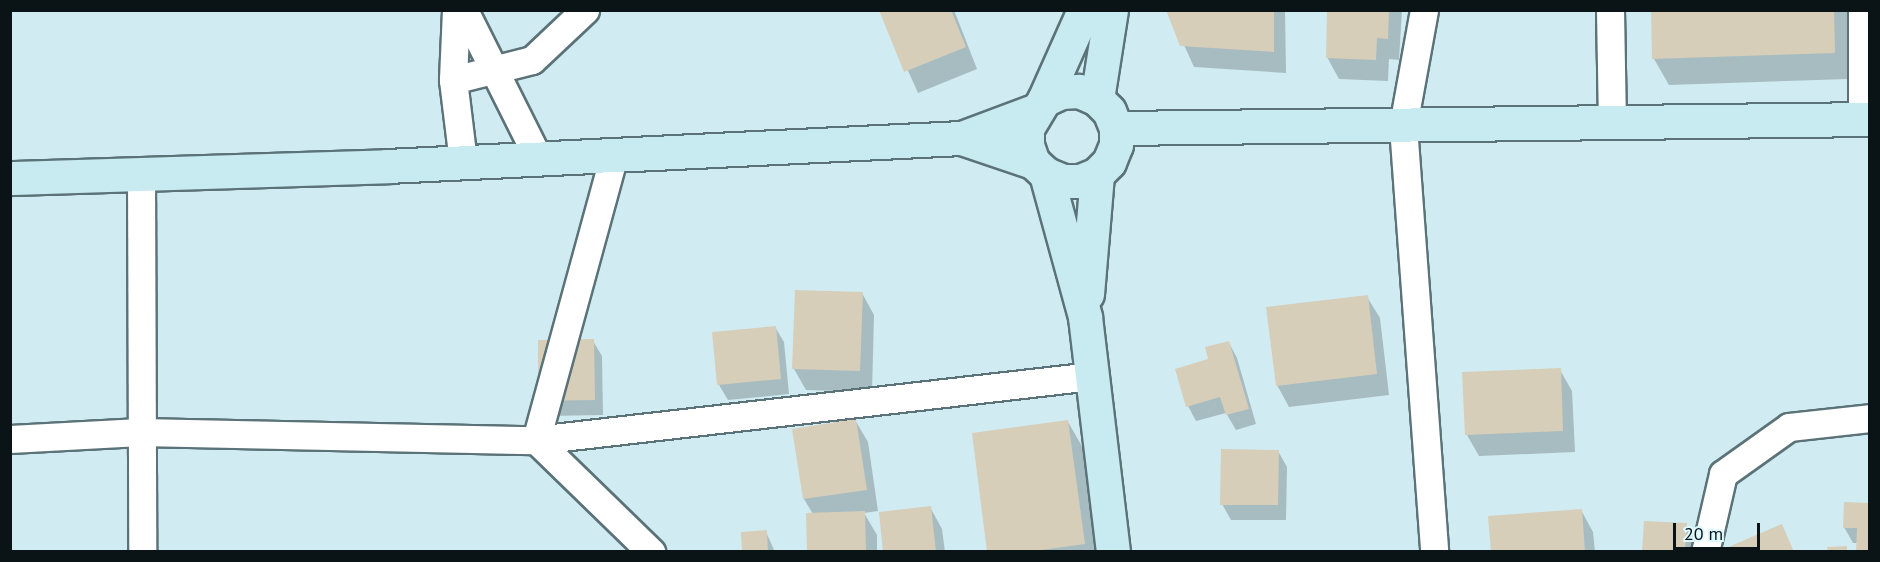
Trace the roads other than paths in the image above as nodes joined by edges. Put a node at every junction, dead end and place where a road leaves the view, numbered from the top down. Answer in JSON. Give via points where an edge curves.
{"nodes":[{"id":1,"x":456,"y":10,"type":"edge"},
{"id":2,"x":464,"y":10,"type":"edge"},
{"id":3,"x":585,"y":10,"type":"edge"},
{"id":4,"x":1084,"y":10,"type":"edge"},
{"id":5,"x":1111,"y":10,"type":"edge"},
{"id":6,"x":1424,"y":10,"type":"edge"},
{"id":7,"x":1610,"y":10,"type":"edge"},
{"id":8,"x":1862,"y":10,"type":"edge"},
{"id":9,"x":496,"y":70,"type":"junction"},
{"id":10,"x":453,"y":80,"type":"junction"},
{"id":11,"x":1097,"y":99,"type":"junction"},
{"id":12,"x":1039,"y":106,"type":"junction"},
{"id":13,"x":1866,"y":119,"type":"edge"},
{"id":14,"x":1612,"y":123,"type":"junction"},
{"id":15,"x":1403,"y":126,"type":"junction"},
{"id":16,"x":1116,"y":128,"type":"junction"},
{"id":17,"x":1197,"y":129,"type":"junction"},
{"id":18,"x":962,"y":138,"type":"junction"},
{"id":19,"x":614,"y":155,"type":"junction"},
{"id":20,"x":538,"y":158,"type":"junction"},
{"id":21,"x":463,"y":162,"type":"junction"},
{"id":22,"x":1040,"y":168,"type":"junction"},
{"id":23,"x":1103,"y":168,"type":"junction"},
{"id":24,"x":141,"y":173,"type":"junction"},
{"id":25,"x":10,"y":178,"type":"edge"},
{"id":26,"x":1085,"y":317,"type":"junction"},
{"id":27,"x":1092,"y":376,"type":"junction"},
{"id":28,"x":1869,"y":418,"type":"edge"},
{"id":29,"x":140,"y":432,"type":"junction"},
{"id":30,"x":10,"y":440,"type":"edge"},
{"id":31,"x":536,"y":440,"type":"junction"},
{"id":32,"x":142,"y":552,"type":"edge"},
{"id":33,"x":651,"y":552,"type":"edge"},
{"id":34,"x":1113,"y":552,"type":"edge"},
{"id":35,"x":1434,"y":552,"type":"edge"},
{"id":36,"x":1705,"y":552,"type":"edge"}],
"edges":[{"from":1,"to":10,"type":"street"},
{"from":2,"to":9,"type":"street"},
{"from":3,"to":9,"type":"street","via":[[532,60]]},
{"from":4,"to":12,"type":"street"},
{"from":5,"to":11,"type":"street"},
{"from":6,"to":15,"type":"street"},
{"from":7,"to":14,"type":"street"},
{"from":8,"to":13,"type":"street"},
{"from":9,"to":10,"type":"street"},
{"from":9,"to":20,"type":"street"},
{"from":10,"to":21,"type":"street"},
{"from":11,"to":12,"type":"street","via":[[1079,92],[1061,92]]},
{"from":11,"to":16,"type":"street","via":[[1109,111]]},
{"from":12,"to":18,"type":"street"},
{"from":12,"to":22,"type":"street","via":[[1027,128],[1027,145]]},
{"from":13,"to":14,"type":"street"},
{"from":14,"to":15,"type":"street"},
{"from":15,"to":17,"type":"street"},
{"from":15,"to":35,"type":"street"},
{"from":16,"to":17,"type":"street"},
{"from":16,"to":23,"type":"street","via":[[1116,145]]},
{"from":17,"to":23,"type":"street"},
{"from":18,"to":19,"type":"street"},
{"from":18,"to":22,"type":"street"},
{"from":19,"to":20,"type":"street"},
{"from":19,"to":31,"type":"street"},
{"from":20,"to":21,"type":"street"},
{"from":21,"to":24,"type":"street"},
{"from":22,"to":23,"type":"street","via":[[1063,181],[1080,181]]},
{"from":22,"to":26,"type":"street"},
{"from":23,"to":26,"type":"street"},
{"from":24,"to":25,"type":"street"},
{"from":24,"to":29,"type":"street"},
{"from":26,"to":27,"type":"street"},
{"from":27,"to":31,"type":"street"},
{"from":27,"to":34,"type":"street"},
{"from":28,"to":36,"type":"street","via":[[1790,427],[1723,474]]},
{"from":29,"to":30,"type":"street"},
{"from":29,"to":31,"type":"street"},
{"from":29,"to":32,"type":"street"},
{"from":31,"to":33,"type":"street"}]}
